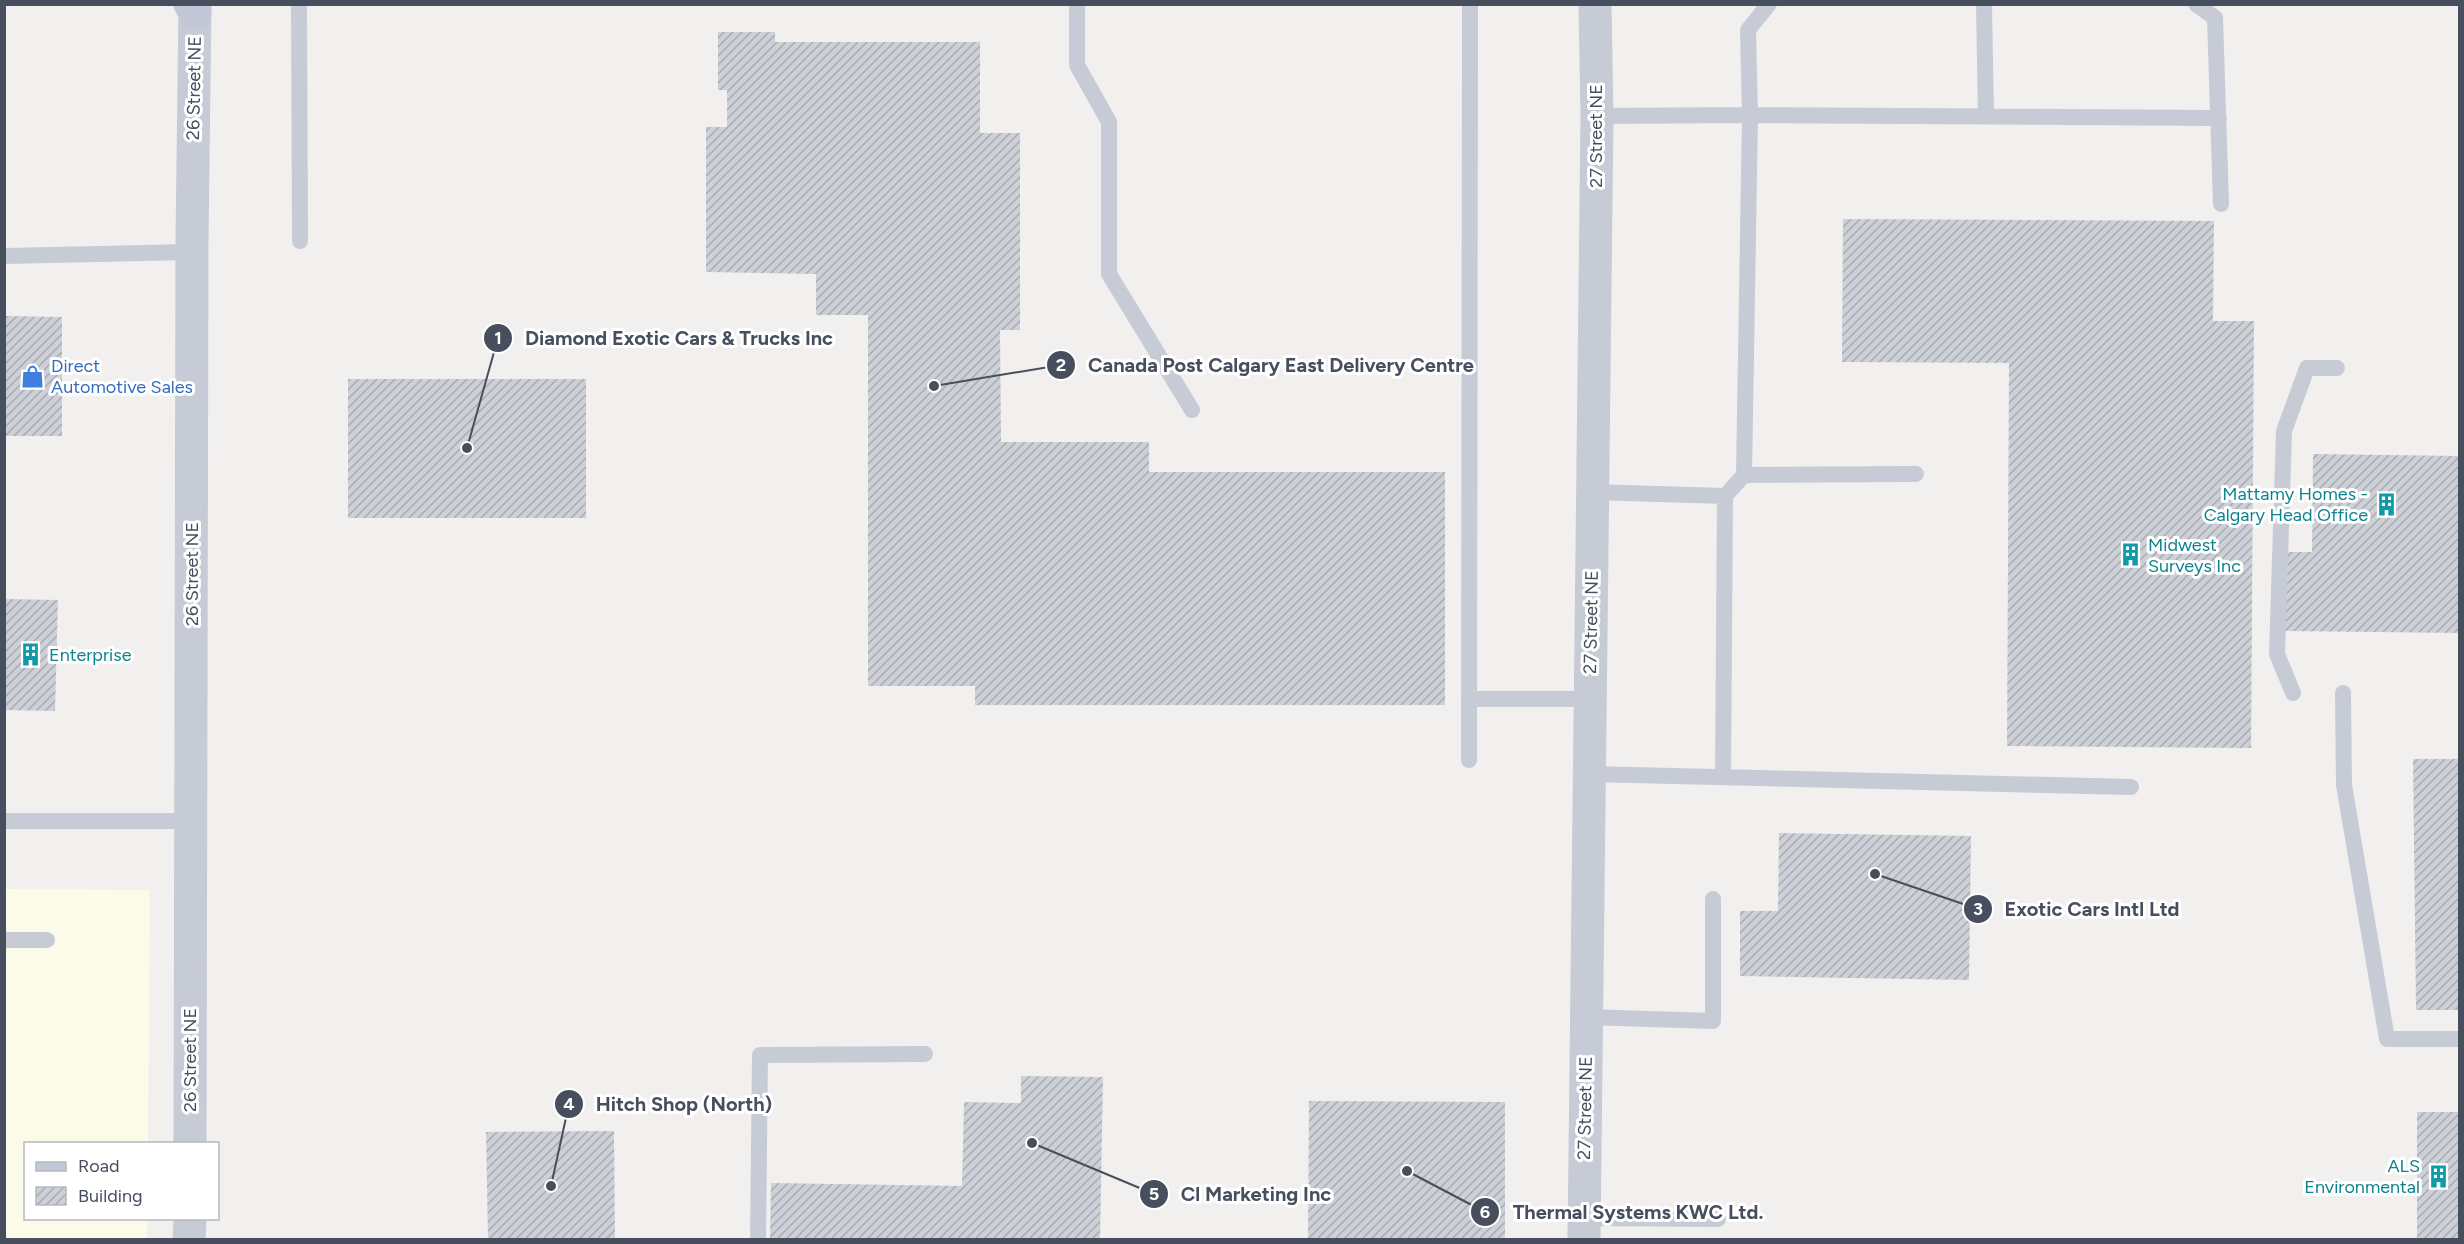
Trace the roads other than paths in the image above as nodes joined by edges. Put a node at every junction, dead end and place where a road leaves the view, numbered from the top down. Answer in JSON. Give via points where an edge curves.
{"nodes":[{"id":1,"x":299,"y":4,"type":"edge"},
{"id":2,"x":1077,"y":4,"type":"edge"},
{"id":3,"x":1470,"y":4,"type":"edge"},
{"id":4,"x":1595,"y":4,"type":"edge"},
{"id":5,"x":1769,"y":4,"type":"edge"},
{"id":6,"x":1984,"y":4,"type":"edge"},
{"id":7,"x":2196,"y":4,"type":"edge"},
{"id":8,"x":194,"y":7,"type":"edge"},
{"id":9,"x":1750,"y":115,"type":"junction"},
{"id":10,"x":1597,"y":116,"type":"junction"},
{"id":11,"x":1986,"y":116,"type":"junction"},
{"id":12,"x":2219,"y":118,"type":"junction"},
{"id":13,"x":2221,"y":204,"type":"dead end"},
{"id":14,"x":300,"y":241,"type":"dead end"},
{"id":15,"x":192,"y":252,"type":"junction"},
{"id":16,"x":4,"y":256,"type":"edge"},
{"id":17,"x":2337,"y":368,"type":"dead end"},
{"id":18,"x":1192,"y":410,"type":"dead end"},
{"id":19,"x":1916,"y":474,"type":"dead end"},
{"id":20,"x":1744,"y":475,"type":"junction"},
{"id":21,"x":1593,"y":492,"type":"junction"},
{"id":22,"x":1725,"y":496,"type":"junction"},
{"id":23,"x":2293,"y":693,"type":"dead end"},
{"id":24,"x":2343,"y":693,"type":"dead end"},
{"id":25,"x":1469,"y":699,"type":"junction"},
{"id":26,"x":1590,"y":699,"type":"junction"},
{"id":27,"x":1469,"y":760,"type":"dead end"},
{"id":28,"x":1589,"y":774,"type":"junction"},
{"id":29,"x":1723,"y":777,"type":"junction"},
{"id":30,"x":2131,"y":787,"type":"dead end"},
{"id":31,"x":4,"y":821,"type":"edge"},
{"id":32,"x":192,"y":821,"type":"junction"},
{"id":33,"x":1713,"y":899,"type":"dead end"},
{"id":34,"x":4,"y":940,"type":"edge"},
{"id":35,"x":47,"y":940,"type":"dead end"},
{"id":36,"x":1586,"y":1017,"type":"junction"},
{"id":37,"x":2460,"y":1039,"type":"edge"},
{"id":38,"x":925,"y":1054,"type":"dead end"},
{"id":39,"x":190,"y":1142,"type":"edge"},
{"id":40,"x":1718,"y":1219,"type":"dead end"},
{"id":41,"x":190,"y":1220,"type":"edge"},
{"id":42,"x":1584,"y":1229,"type":"edge"},
{"id":43,"x":189,"y":1239,"type":"edge"},
{"id":44,"x":758,"y":1239,"type":"edge"}],
"edges":[{"from":1,"to":14,"type":"lane"},
{"from":2,"to":18,"type":"lane","via":[[1077,65],[1109,122],[1109,274]]},
{"from":3,"to":25,"type":"lane"},
{"from":4,"to":10,"type":"street","name":"27 Street NE"},
{"from":5,"to":9,"type":"lane","via":[[1748,30]]},
{"from":6,"to":11,"type":"lane"},
{"from":7,"to":12,"type":"lane","via":[[2215,18]]},
{"from":8,"to":15,"type":"street","name":"26 Street NE"},
{"from":9,"to":10,"type":"lane"},
{"from":9,"to":11,"type":"lane"},
{"from":9,"to":20,"type":"lane"},
{"from":10,"to":21,"type":"street","name":"27 Street NE"},
{"from":11,"to":12,"type":"lane"},
{"from":12,"to":13,"type":"lane"},
{"from":15,"to":16,"type":"lane"},
{"from":15,"to":32,"type":"street","name":"26 Street NE"},
{"from":17,"to":23,"type":"lane","via":[[2307,368],[2283,431],[2277,654]]},
{"from":19,"to":20,"type":"lane"},
{"from":20,"to":22,"type":"lane"},
{"from":21,"to":22,"type":"lane"},
{"from":21,"to":26,"type":"street","name":"27 Street NE"},
{"from":22,"to":29,"type":"lane"},
{"from":24,"to":37,"type":"lane","via":[[2344,785],[2387,1039]]},
{"from":25,"to":26,"type":"lane"},
{"from":25,"to":27,"type":"lane"},
{"from":26,"to":28,"type":"street","name":"27 Street NE"},
{"from":28,"to":29,"type":"lane"},
{"from":28,"to":36,"type":"street","name":"27 Street NE"},
{"from":29,"to":30,"type":"lane"},
{"from":31,"to":32,"type":"lane"},
{"from":32,"to":39,"type":"street","name":"26 Street NE"},
{"from":33,"to":36,"type":"lane","via":[[1713,1021]]},
{"from":34,"to":35,"type":"lane"},
{"from":36,"to":42,"type":"street","name":"27 Street NE"},
{"from":38,"to":44,"type":"lane","via":[[760,1055]]},
{"from":40,"to":42,"type":"lane"},
{"from":41,"to":43,"type":"street"}]}
